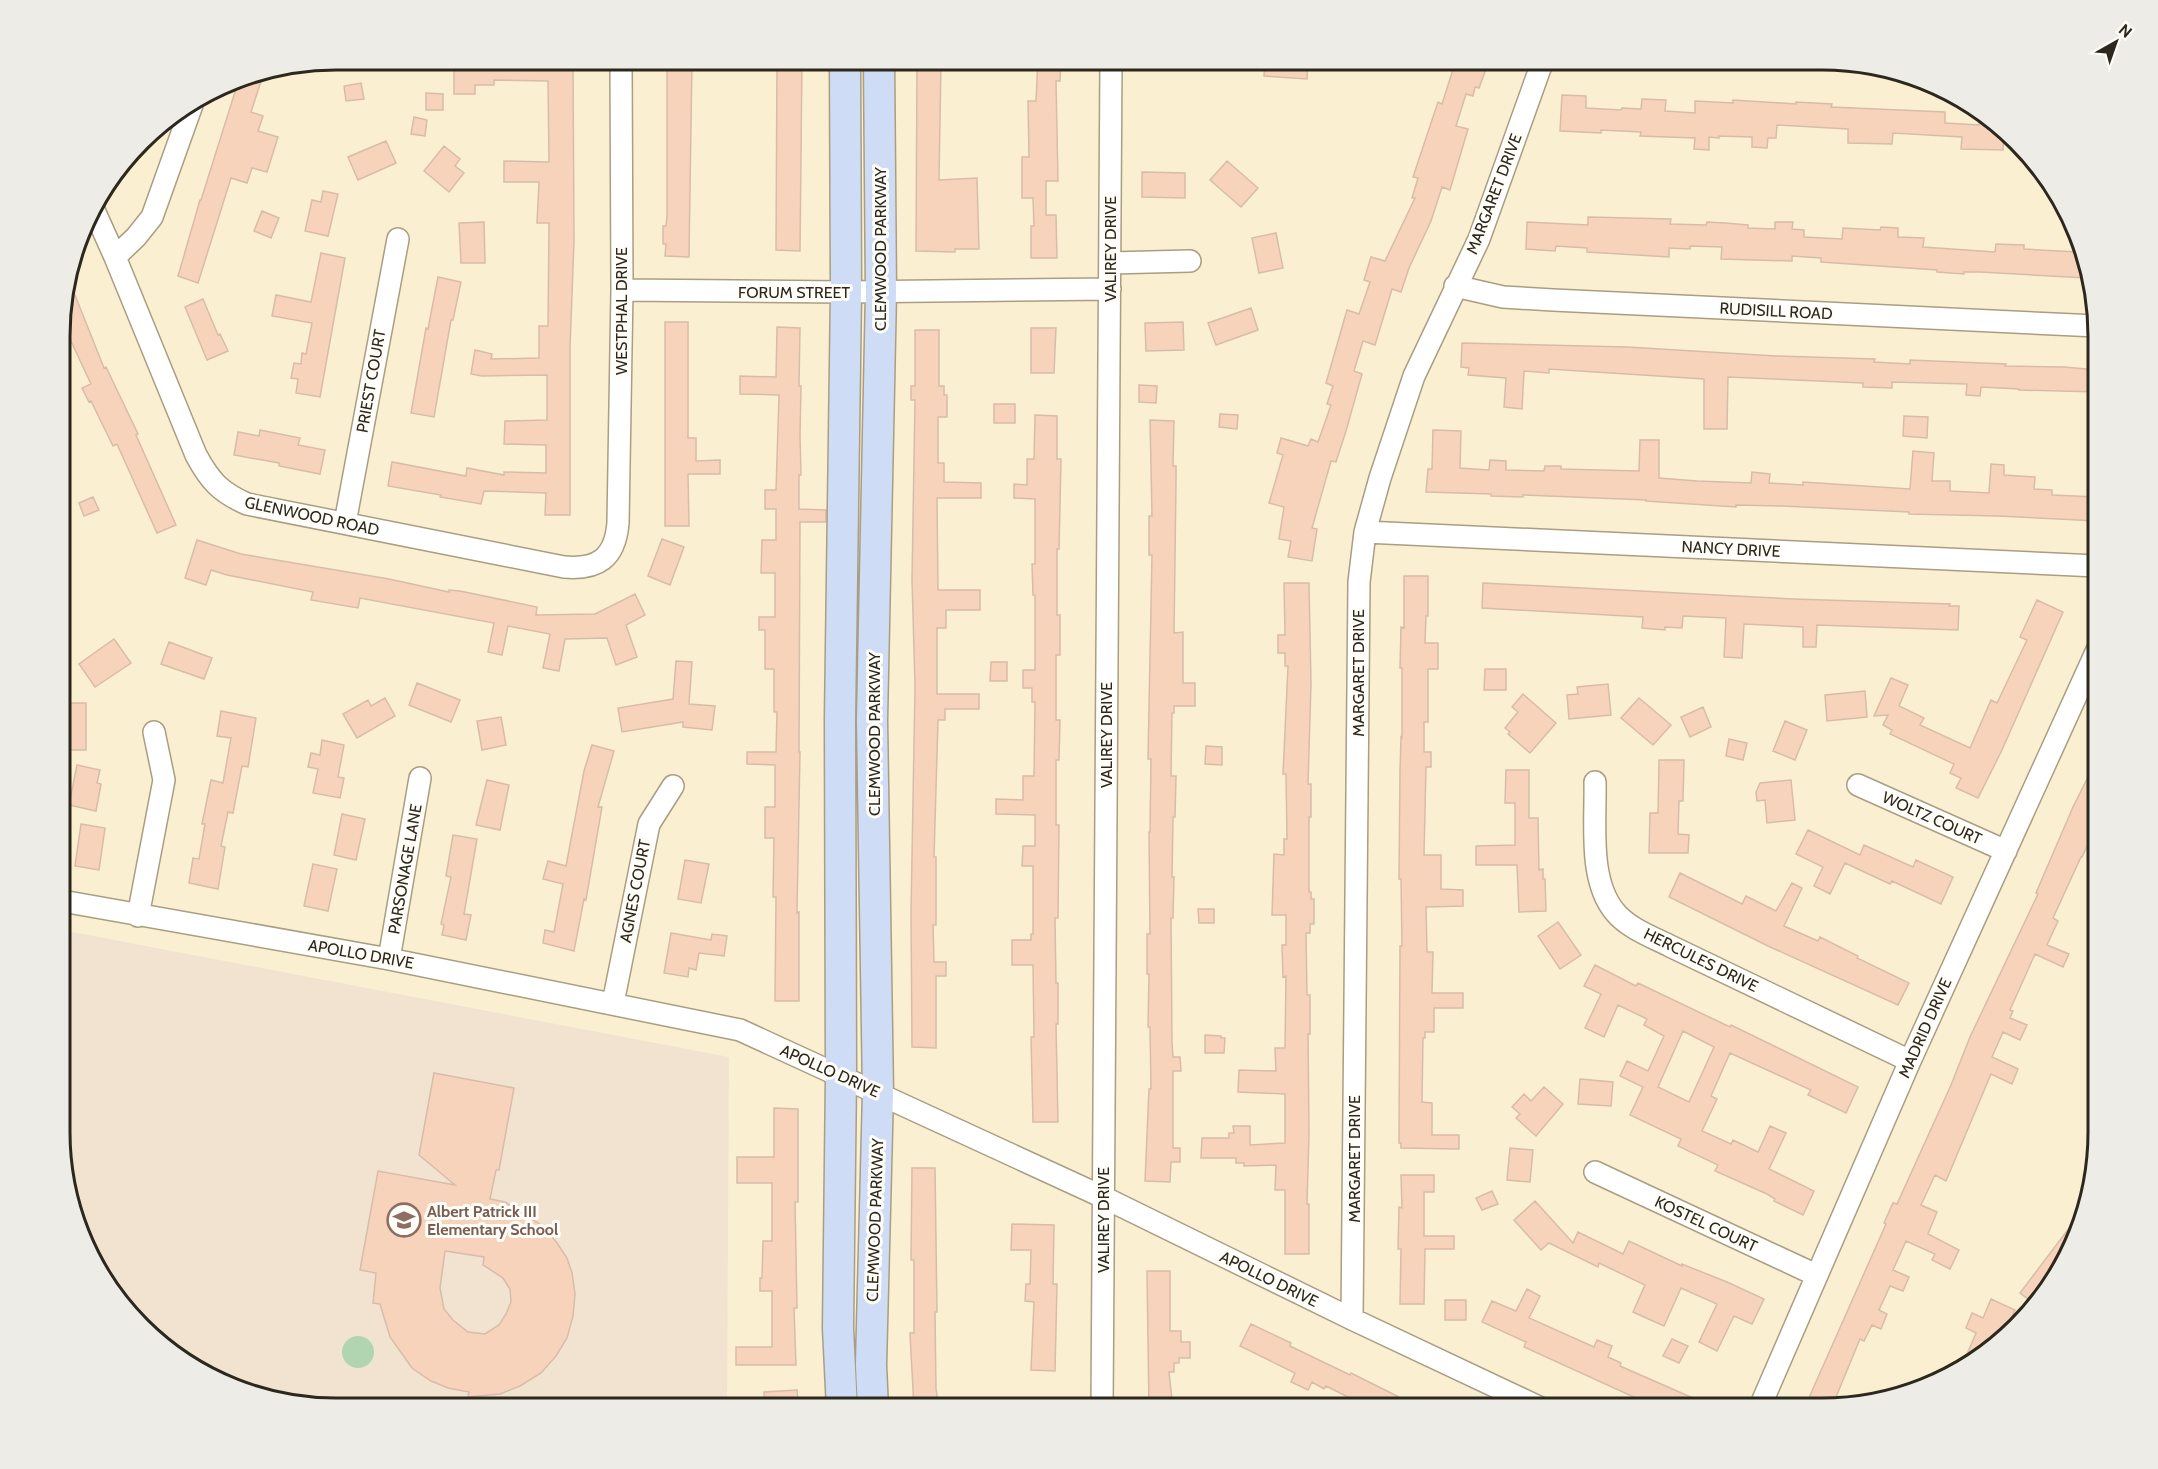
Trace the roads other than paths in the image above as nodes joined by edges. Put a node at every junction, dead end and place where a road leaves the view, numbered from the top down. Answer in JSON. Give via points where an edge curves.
{"nodes":[{"id":1,"x":621,"y":70,"type":"edge"},
{"id":2,"x":845,"y":70,"type":"edge"},
{"id":3,"x":879,"y":70,"type":"edge"},
{"id":4,"x":1111,"y":70,"type":"edge"},
{"id":5,"x":1539,"y":70,"type":"edge"},
{"id":6,"x":188,"y":116,"type":"edge"},
{"id":7,"x":98,"y":219,"type":"edge"},
{"id":8,"x":398,"y":239,"type":"dead end"},
{"id":9,"x":116,"y":257,"type":"junction"},
{"id":10,"x":1190,"y":261,"type":"dead end"},
{"id":11,"x":1110,"y":263,"type":"junction"},
{"id":12,"x":1455,"y":286,"type":"junction"},
{"id":13,"x":622,"y":290,"type":"junction"},
{"id":14,"x":1110,"y":290,"type":"junction"},
{"id":15,"x":846,"y":292,"type":"junction"},
{"id":16,"x":881,"y":292,"type":"junction"},
{"id":17,"x":2087,"y":326,"type":"edge"},
{"id":18,"x":345,"y":523,"type":"junction"},
{"id":19,"x":1365,"y":532,"type":"junction"},
{"id":20,"x":603,"y":558,"type":"joint"},
{"id":21,"x":2088,"y":566,"type":"edge"},
{"id":22,"x":2088,"y":670,"type":"edge"},
{"id":23,"x":154,"y":732,"type":"dead end"},
{"id":24,"x":420,"y":778,"type":"dead end"},
{"id":25,"x":1595,"y":782,"type":"dead end"},
{"id":26,"x":1858,"y":785,"type":"dead end"},
{"id":27,"x":674,"y":786,"type":"dead end"},
{"id":28,"x":2006,"y":851,"type":"junction"},
{"id":29,"x":70,"y":903,"type":"edge"},
{"id":30,"x":138,"y":916,"type":"junction"},
{"id":31,"x":389,"y":959,"type":"junction"},
{"id":32,"x":613,"y":1003,"type":"junction"},
{"id":33,"x":1910,"y":1061,"type":"junction"},
{"id":34,"x":841,"y":1076,"type":"junction"},
{"id":35,"x":878,"y":1092,"type":"junction"},
{"id":36,"x":1596,"y":1172,"type":"dead end"},
{"id":37,"x":1103,"y":1197,"type":"junction"},
{"id":38,"x":1816,"y":1275,"type":"junction"},
{"id":39,"x":1352,"y":1319,"type":"junction"},
{"id":40,"x":841,"y":1398,"type":"edge"},
{"id":41,"x":873,"y":1398,"type":"edge"},
{"id":42,"x":1102,"y":1398,"type":"edge"},
{"id":43,"x":1520,"y":1398,"type":"edge"},
{"id":44,"x":1764,"y":1398,"type":"edge"}],
"edges":[{"from":1,"to":13,"type":"street","name":"WESTPHAL DRIVE"},
{"from":2,"to":15,"type":"street","name":"CLEMWOOD PARKWAY"},
{"from":3,"to":16,"type":"street","name":"CLEMWOOD PARKWAY"},
{"from":4,"to":11,"type":"street","name":"VALIREY DRIVE"},
{"from":5,"to":12,"type":"street","name":"MARGARET DRIVE","via":[[1479,239]]},
{"from":6,"to":9,"type":"street","via":[[152,217]]},
{"from":7,"to":9,"type":"street","name":"GLENWOOD ROAD"},
{"from":8,"to":18,"type":"street","name":"PRIEST COURT"},
{"from":9,"to":18,"type":"street","name":"GLENWOOD ROAD","via":[[206,474],[220,489],[247,504]]},
{"from":10,"to":11,"type":"street"},
{"from":11,"to":14,"type":"street","name":"VALIREY DRIVE"},
{"from":12,"to":17,"type":"street","name":"RUDISILL ROAD","via":[[1503,297]]},
{"from":12,"to":19,"type":"street","name":"MARGARET DRIVE","via":[[1414,376]]},
{"from":13,"to":15,"type":"street","name":"FORUM STREET"},
{"from":13,"to":20,"type":"street","name":"WESTPHAL DRIVE","via":[[618,523],[615,543]]},
{"from":14,"to":16,"type":"street","name":"FORUM STREET"},
{"from":14,"to":37,"type":"street","name":"VALIREY DRIVE"},
{"from":15,"to":16,"type":"street","name":"FORUM STREET"},
{"from":15,"to":34,"type":"street","name":"CLEMWOOD PARKWAY","via":[[840,719]]},
{"from":16,"to":35,"type":"street","name":"CLEMWOOD PARKWAY","via":[[872,720]]},
{"from":18,"to":20,"type":"street","name":"GLENWOOD ROAD","via":[[564,567],[582,568]]},
{"from":19,"to":21,"type":"street","name":"NANCY DRIVE"},
{"from":19,"to":39,"type":"street","name":"MARGARET DRIVE","via":[[1359,582]]},
{"from":22,"to":28,"type":"street","name":"MADRID DRIVE"},
{"from":23,"to":30,"type":"street","via":[[164,780]]},
{"from":24,"to":31,"type":"street","name":"PARSONAGE LANE"},
{"from":25,"to":33,"type":"street","name":"HERCULES DRIVE","via":[[1597,869],[1602,891],[1616,913],[1640,931]]},
{"from":26,"to":28,"type":"street","name":"WOLTZ COURT"},
{"from":27,"to":32,"type":"street","name":"AGNES COURT","via":[[649,824]]},
{"from":28,"to":33,"type":"street","name":"MADRID DRIVE"},
{"from":29,"to":30,"type":"street","name":"APOLLO DRIVE"},
{"from":30,"to":31,"type":"street","name":"APOLLO DRIVE"},
{"from":31,"to":32,"type":"street","name":"APOLLO DRIVE"},
{"from":32,"to":34,"type":"street","name":"APOLLO DRIVE","via":[[740,1030]]},
{"from":33,"to":38,"type":"street","name":"MADRID DRIVE"},
{"from":34,"to":35,"type":"street","name":"APOLLO DRIVE"},
{"from":34,"to":40,"type":"street","name":"CLEMWOOD PARKWAY","via":[[838,1328]]},
{"from":35,"to":37,"type":"street","name":"APOLLO DRIVE"},
{"from":35,"to":41,"type":"street","name":"CLEMWOOD PARKWAY"},
{"from":36,"to":38,"type":"street","name":"KOSTEL COURT"},
{"from":37,"to":39,"type":"street","name":"APOLLO DRIVE"},
{"from":37,"to":42,"type":"street","name":"VALIREY DRIVE"},
{"from":38,"to":44,"type":"street","name":"MADRID DRIVE"},
{"from":39,"to":43,"type":"street","name":"APOLLO DRIVE"}]}
